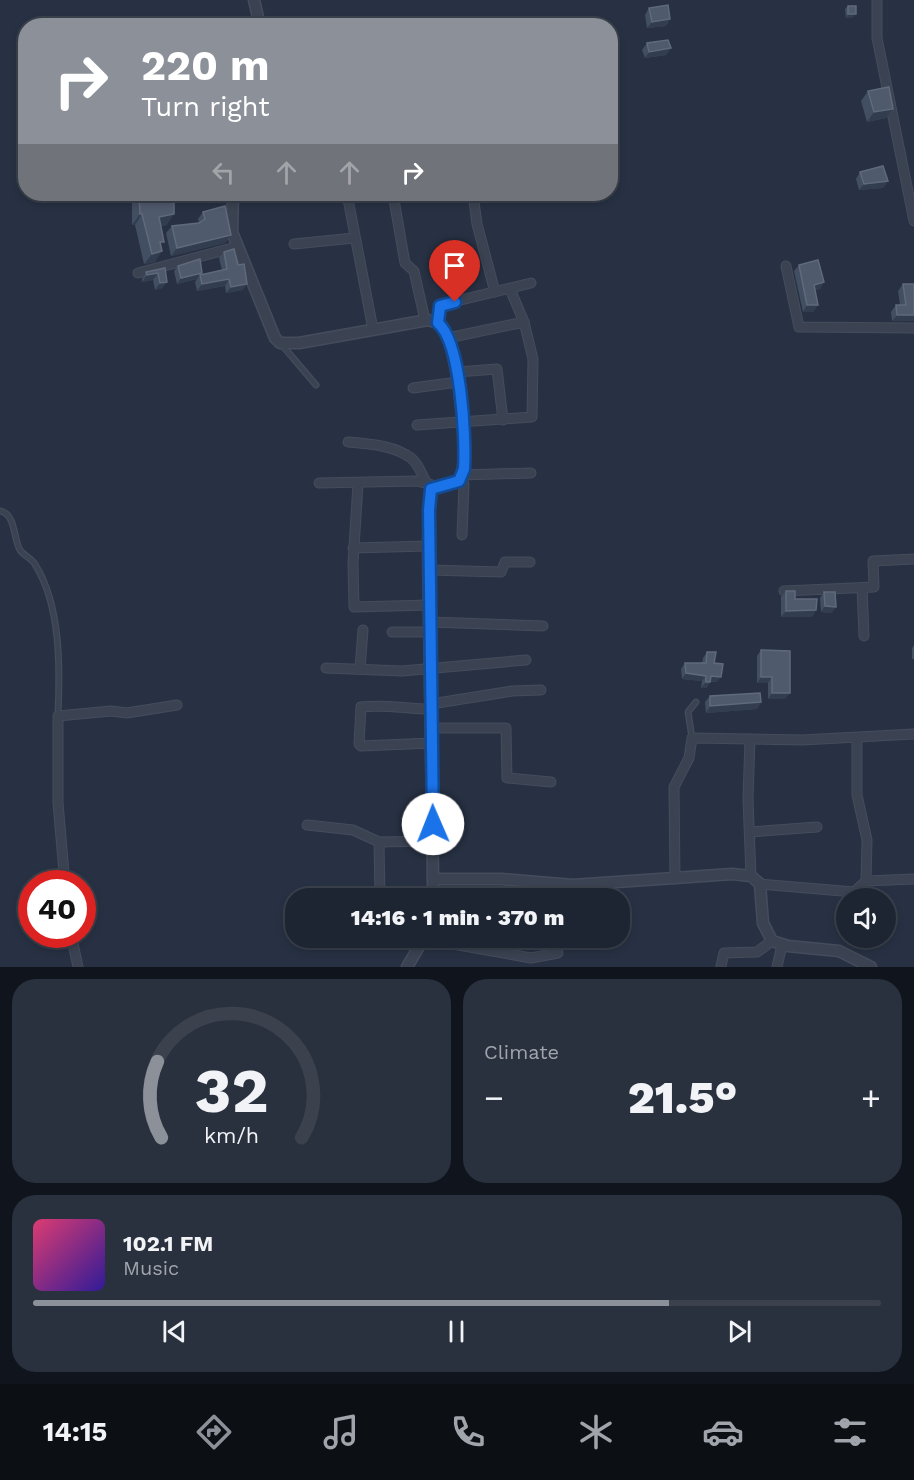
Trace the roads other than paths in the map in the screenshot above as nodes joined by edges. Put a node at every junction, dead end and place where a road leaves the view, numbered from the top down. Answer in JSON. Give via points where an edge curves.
{"nodes":[{"id":1,"x":254,"y":0,"type":"edge"},
{"id":2,"x":877,"y":0,"type":"edge"},
{"id":3,"x":258,"y":18,"type":"edge"},
{"id":4,"x":233,"y":201,"type":"edge"},
{"id":5,"x":348,"y":201,"type":"edge"},
{"id":6,"x":394,"y":201,"type":"edge"},
{"id":7,"x":474,"y":201,"type":"edge"},
{"id":8,"x":914,"y":221,"type":"edge"},
{"id":9,"x":354,"y":238,"type":"junction"},
{"id":10,"x":294,"y":244,"type":"dead end"},
{"id":11,"x":236,"y":247,"type":"junction"},
{"id":12,"x":786,"y":266,"type":"dead end"},
{"id":13,"x":138,"y":273,"type":"dead end"},
{"id":14,"x":531,"y":284,"type":"dead end"},
{"id":15,"x":510,"y":289,"type":"junction"},
{"id":16,"x":495,"y":292,"type":"junction"},
{"id":17,"x":425,"y":320,"type":"junction"},
{"id":18,"x":524,"y":322,"type":"junction"},
{"id":19,"x":438,"y":323,"type":"junction"},
{"id":20,"x":914,"y":328,"type":"edge"},
{"id":21,"x":373,"y":329,"type":"junction"},
{"id":22,"x":448,"y":338,"type":"junction"},
{"id":23,"x":280,"y":343,"type":"junction"},
{"id":24,"x":457,"y":377,"type":"junction"},
{"id":25,"x":316,"y":385,"type":"dead end"},
{"id":26,"x":413,"y":388,"type":"dead end"},
{"id":27,"x":503,"y":420,"type":"junction"},
{"id":28,"x":462,"y":422,"type":"junction"},
{"id":29,"x":417,"y":425,"type":"dead end"},
{"id":30,"x":348,"y":441,"type":"dead end"},
{"id":31,"x":531,"y":473,"type":"dead end"},
{"id":32,"x":461,"y":477,"type":"junction"},
{"id":33,"x":319,"y":483,"type":"dead end"},
{"id":34,"x":358,"y":484,"type":"junction"},
{"id":35,"x":431,"y":484,"type":"junction"},
{"id":36,"x":0,"y":511,"type":"edge"},
{"id":37,"x":462,"y":535,"type":"dead end"},
{"id":38,"x":428,"y":546,"type":"junction"},
{"id":39,"x":353,"y":548,"type":"junction"},
{"id":40,"x":914,"y":559,"type":"edge"},
{"id":41,"x":530,"y":562,"type":"dead end"},
{"id":42,"x":429,"y":570,"type":"junction"},
{"id":43,"x":862,"y":588,"type":"junction"},
{"id":44,"x":784,"y":591,"type":"edge"},
{"id":45,"x":429,"y":605,"type":"junction"},
{"id":46,"x":543,"y":626,"type":"dead end"},
{"id":47,"x":429,"y":627,"type":"junction"},
{"id":48,"x":363,"y":630,"type":"dead end"},
{"id":49,"x":392,"y":632,"type":"dead end"},
{"id":50,"x":864,"y":636,"type":"dead end"},
{"id":51,"x":526,"y":660,"type":"dead end"},
{"id":52,"x":326,"y":668,"type":"dead end"},
{"id":53,"x":431,"y":668,"type":"junction"},
{"id":54,"x":360,"y":669,"type":"junction"},
{"id":55,"x":541,"y":690,"type":"dead end"},
{"id":56,"x":696,"y":702,"type":"dead end"},
{"id":57,"x":177,"y":705,"type":"dead end"},
{"id":58,"x":431,"y":706,"type":"junction"},
{"id":59,"x":59,"y":716,"type":"junction"},
{"id":60,"x":432,"y":729,"type":"junction"},
{"id":61,"x":914,"y":734,"type":"edge"},
{"id":62,"x":692,"y":738,"type":"junction"},
{"id":63,"x":857,"y":738,"type":"junction"},
{"id":64,"x":750,"y":739,"type":"junction"},
{"id":65,"x":432,"y":743,"type":"junction"},
{"id":66,"x":551,"y":782,"type":"dead end"},
{"id":67,"x":307,"y":825,"type":"dead end"},
{"id":68,"x":817,"y":827,"type":"dead end"},
{"id":69,"x":750,"y":832,"type":"junction"},
{"id":70,"x":434,"y":841,"type":"junction"},
{"id":71,"x":378,"y":842,"type":"junction"},
{"id":72,"x":64,"y":870,"type":"edge"},
{"id":73,"x":433,"y":879,"type":"junction"},
{"id":74,"x":675,"y":879,"type":"junction"},
{"id":75,"x":914,"y":879,"type":"edge"},
{"id":76,"x":755,"y":880,"type":"junction"},
{"id":77,"x":866,"y":881,"type":"junction"},
{"id":78,"x":380,"y":888,"type":"edge"},
{"id":79,"x":433,"y":888,"type":"edge"},
{"id":80,"x":777,"y":943,"type":"junction"},
{"id":81,"x":74,"y":948,"type":"edge"},
{"id":82,"x":418,"y":948,"type":"edge"},
{"id":83,"x":478,"y":948,"type":"edge"},
{"id":84,"x":558,"y":953,"type":"dead end"},
{"id":85,"x":721,"y":966,"type":"edge"},
{"id":86,"x":78,"y":967,"type":"edge"},
{"id":87,"x":407,"y":967,"type":"edge"},
{"id":88,"x":777,"y":967,"type":"edge"},
{"id":89,"x":871,"y":967,"type":"edge"}],
"edges":[{"from":1,"to":3,"type":"street"},
{"from":2,"to":8,"type":"street","via":[[877,38]]},
{"from":4,"to":11,"type":"street","via":[[231,223]]},
{"from":5,"to":9,"type":"street"},
{"from":6,"to":17,"type":"street","via":[[405,263],[414,271]]},
{"from":7,"to":16,"type":"street"},
{"from":9,"to":10,"type":"street"},
{"from":9,"to":21,"type":"street"},
{"from":11,"to":13,"type":"street"},
{"from":11,"to":23,"type":"street"},
{"from":12,"to":20,"type":"street","via":[[800,327]]},
{"from":14,"to":15,"type":"street"},
{"from":15,"to":16,"type":"street"},
{"from":15,"to":18,"type":"street"},
{"from":16,"to":19,"type":"street","via":[[440,305]]},
{"from":17,"to":19,"type":"street"},
{"from":17,"to":21,"type":"street"},
{"from":18,"to":22,"type":"street"},
{"from":18,"to":27,"type":"street","via":[[533,363],[532,417]]},
{"from":19,"to":22,"type":"street"},
{"from":21,"to":23,"type":"street"},
{"from":22,"to":24,"type":"street"},
{"from":23,"to":25,"type":"lane"},
{"from":24,"to":26,"type":"street"},
{"from":24,"to":27,"type":"street","via":[[497,369]]},
{"from":24,"to":28,"type":"street"},
{"from":27,"to":28,"type":"street"},
{"from":28,"to":29,"type":"street"},
{"from":28,"to":32,"type":"street","via":[[465,461]]},
{"from":30,"to":35,"type":"street","via":[[402,453],[413,459]]},
{"from":31,"to":32,"type":"street"},
{"from":32,"to":35,"type":"street","via":[[455,483]]},
{"from":32,"to":37,"type":"street"},
{"from":33,"to":34,"type":"street"},
{"from":34,"to":35,"type":"street"},
{"from":34,"to":39,"type":"street"},
{"from":35,"to":38,"type":"street"},
{"from":36,"to":59,"type":"lane","via":[[9,516],[20,549],[37,566],[46,593],[60,659]]},
{"from":38,"to":39,"type":"street"},
{"from":38,"to":42,"type":"street"},
{"from":39,"to":45,"type":"street","via":[[354,607]]},
{"from":40,"to":43,"type":"street","via":[[873,561],[874,587]]},
{"from":41,"to":42,"type":"street","via":[[505,562],[501,572]]},
{"from":42,"to":45,"type":"street"},
{"from":43,"to":44,"type":"street"},
{"from":43,"to":50,"type":"street"},
{"from":45,"to":47,"type":"street"},
{"from":46,"to":47,"type":"street"},
{"from":47,"to":49,"type":"street"},
{"from":47,"to":53,"type":"street"},
{"from":48,"to":54,"type":"street"},
{"from":51,"to":53,"type":"street"},
{"from":52,"to":54,"type":"street"},
{"from":53,"to":54,"type":"street"},
{"from":53,"to":58,"type":"street"},
{"from":55,"to":58,"type":"street","via":[[512,691]]},
{"from":56,"to":62,"type":"lane","via":[[688,712]]},
{"from":57,"to":59,"type":"street","via":[[127,713]]},
{"from":58,"to":60,"type":"street"},
{"from":58,"to":65,"type":"street","via":[[361,706],[359,744]]},
{"from":59,"to":72,"type":"street","via":[[58,803]]},
{"from":60,"to":65,"type":"street"},
{"from":60,"to":66,"type":"street","via":[[506,728],[507,778]]},
{"from":61,"to":63,"type":"street"},
{"from":62,"to":64,"type":"street"},
{"from":62,"to":74,"type":"street","via":[[689,758],[674,787]]},
{"from":63,"to":64,"type":"street"},
{"from":63,"to":77,"type":"street","via":[[857,795],[867,840]]},
{"from":64,"to":69,"type":"street"},
{"from":65,"to":70,"type":"street"},
{"from":67,"to":71,"type":"street","via":[[353,830]]},
{"from":68,"to":69,"type":"street"},
{"from":69,"to":76,"type":"street"},
{"from":70,"to":71,"type":"street"},
{"from":70,"to":73,"type":"street"},
{"from":71,"to":78,"type":"street"},
{"from":73,"to":74,"type":"street","via":[[573,885]]},
{"from":73,"to":79,"type":"street"},
{"from":74,"to":76,"type":"street","via":[[732,874]]},
{"from":75,"to":77,"type":"street"},
{"from":76,"to":77,"type":"street","via":[[854,892]]},
{"from":76,"to":80,"type":"street","via":[[764,923]]},
{"from":80,"to":85,"type":"street","via":[[751,953],[725,952]]},
{"from":80,"to":88,"type":"street"},
{"from":80,"to":89,"type":"street","via":[[839,951]]},
{"from":81,"to":86,"type":"street"},
{"from":82,"to":87,"type":"street"},
{"from":83,"to":84,"type":"street","via":[[531,958]]}]}
